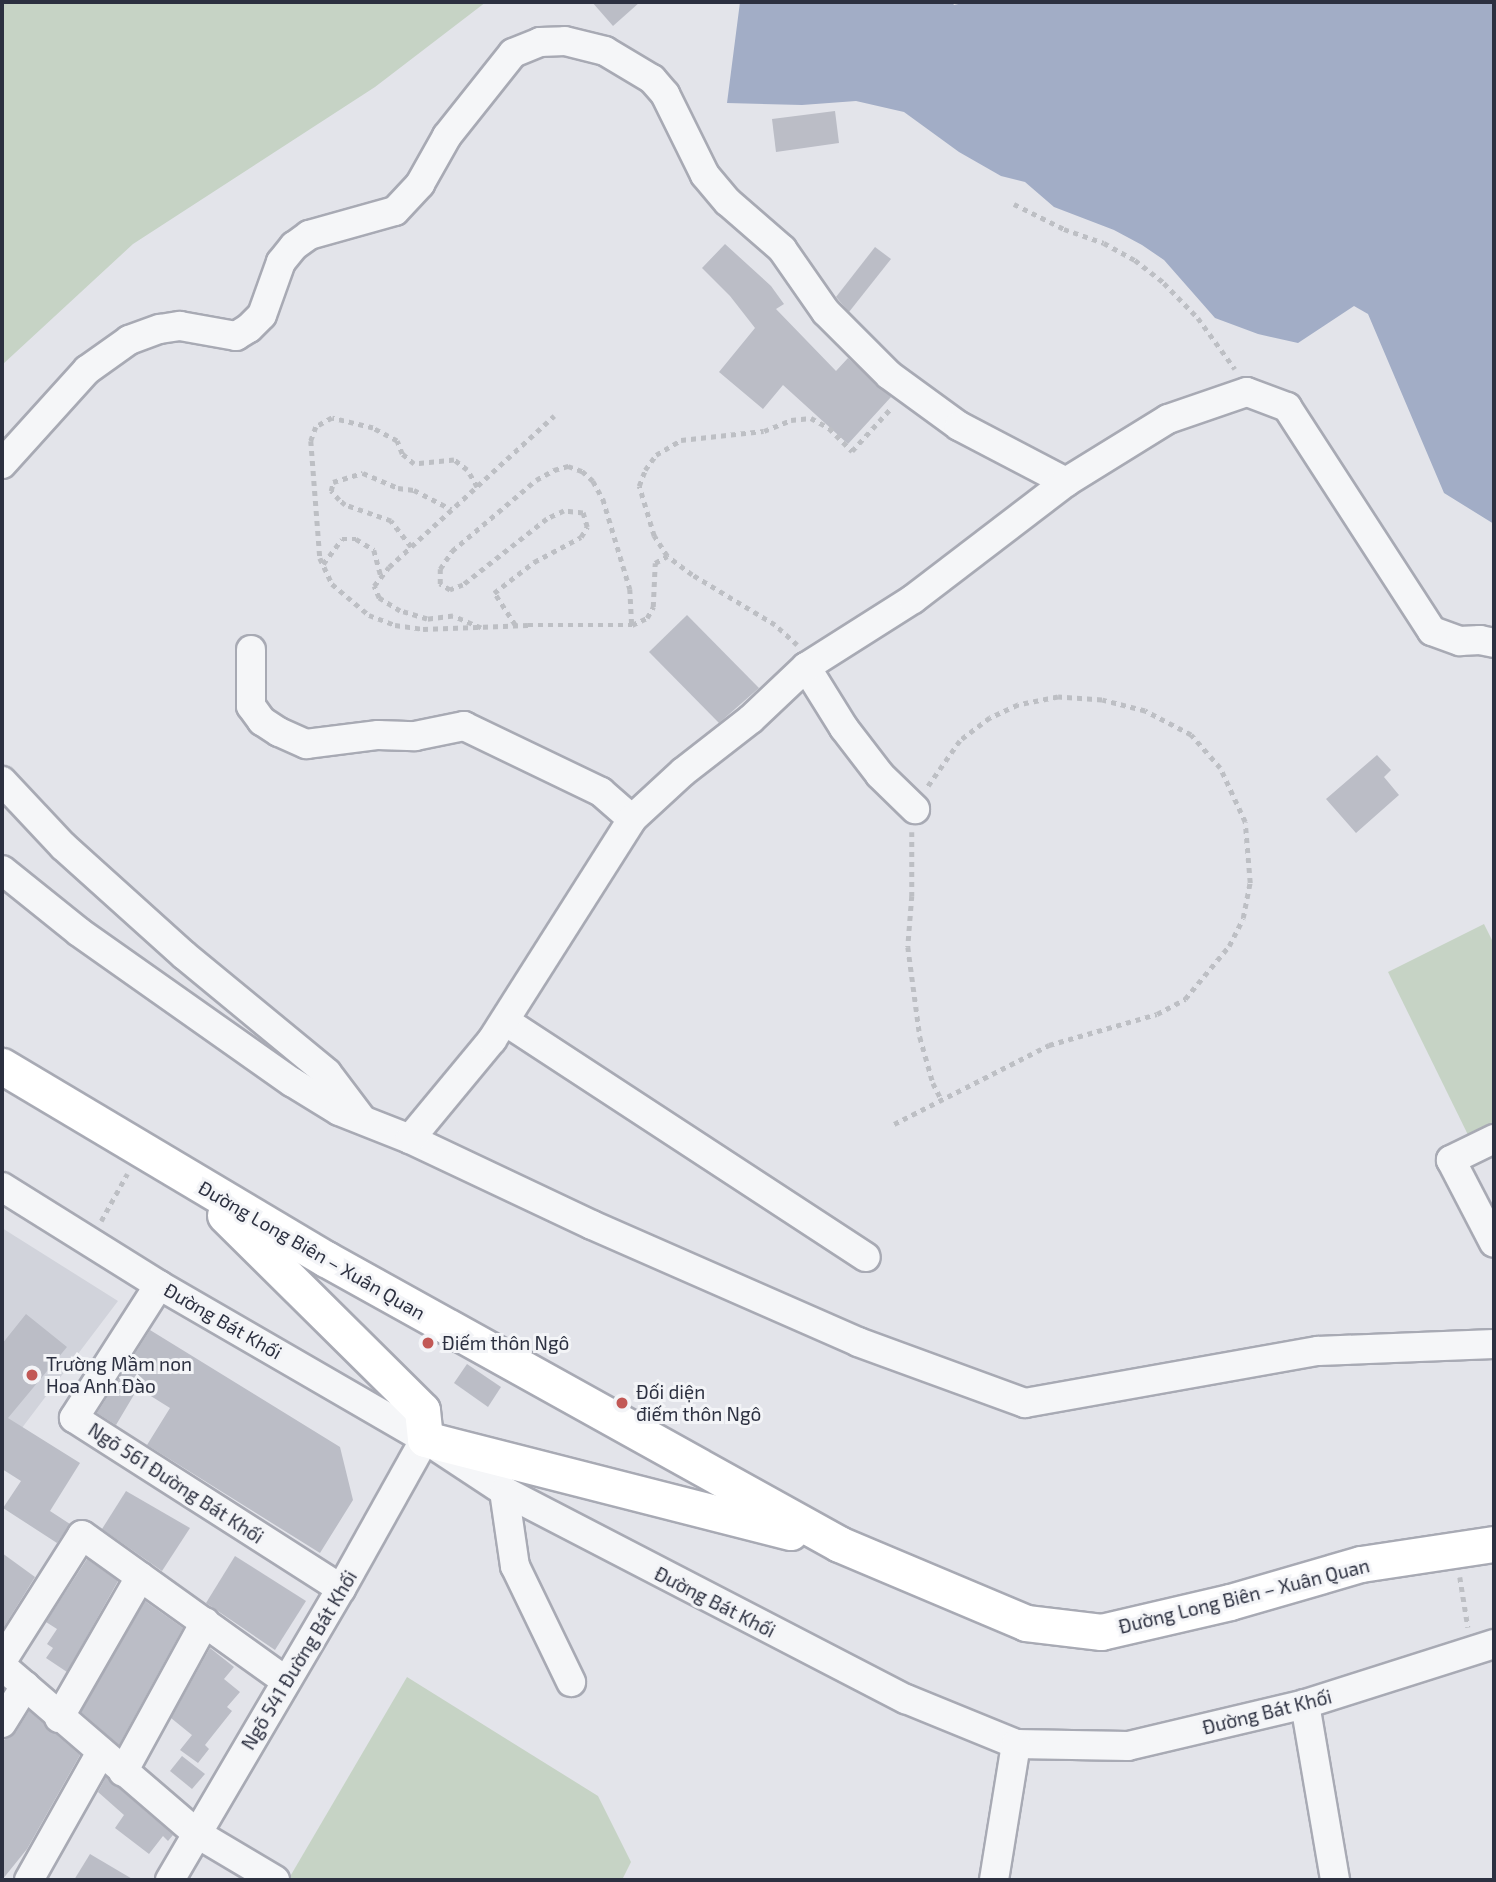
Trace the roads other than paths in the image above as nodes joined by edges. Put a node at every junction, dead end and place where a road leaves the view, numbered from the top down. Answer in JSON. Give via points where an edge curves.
{"nodes":[{"id":1,"x":2,"y":464,"type":"edge"},
{"id":2,"x":1066,"y":482,"type":"junction"},
{"id":3,"x":1494,"y":643,"type":"edge"},
{"id":4,"x":251,"y":650,"type":"dead end"},
{"id":5,"x":806,"y":667,"type":"junction"},
{"id":6,"x":2,"y":781,"type":"edge"},
{"id":7,"x":915,"y":809,"type":"road end"},
{"id":8,"x":632,"y":819,"type":"junction"},
{"id":9,"x":2,"y":870,"type":"edge"},
{"id":10,"x":505,"y":1021,"type":"junction"},
{"id":11,"x":2,"y":1066,"type":"edge"},
{"id":12,"x":365,"y":1124,"type":"junction"},
{"id":13,"x":410,"y":1139,"type":"junction"},
{"id":14,"x":1494,"y":1139,"type":"edge"},
{"id":15,"x":191,"y":1181,"type":"junction"},
{"id":16,"x":2,"y":1187,"type":"edge"},
{"id":17,"x":1494,"y":1243,"type":"edge"},
{"id":18,"x":866,"y":1257,"type":"dead end"},
{"id":19,"x":159,"y":1285,"type":"junction"},
{"id":20,"x":1494,"y":1344,"type":"edge"},
{"id":21,"x":425,"y":1439,"type":"junction"},
{"id":22,"x":505,"y":1491,"type":"junction"},
{"id":23,"x":1494,"y":1544,"type":"edge"},
{"id":24,"x":839,"y":1545,"type":"junction"},
{"id":25,"x":140,"y":1577,"type":"junction"},
{"id":26,"x":341,"y":1589,"type":"junction"},
{"id":27,"x":205,"y":1622,"type":"junction"},
{"id":28,"x":1482,"y":1639,"type":"edge"},
{"id":29,"x":2,"y":1661,"type":"edge"},
{"id":30,"x":2,"y":1666,"type":"edge"},
{"id":31,"x":286,"y":1681,"type":"junction"},
{"id":32,"x":571,"y":1682,"type":"dead end"},
{"id":33,"x":25,"y":1686,"type":"junction"},
{"id":34,"x":1306,"y":1704,"type":"junction"},
{"id":35,"x":59,"y":1718,"type":"junction"},
{"id":36,"x":2,"y":1723,"type":"edge"},
{"id":37,"x":1016,"y":1744,"type":"junction"},
{"id":38,"x":101,"y":1752,"type":"junction"},
{"id":39,"x":123,"y":1772,"type":"junction"},
{"id":40,"x":196,"y":1833,"type":"junction"},
{"id":41,"x":29,"y":1880,"type":"edge"},
{"id":42,"x":170,"y":1880,"type":"edge"},
{"id":43,"x":275,"y":1880,"type":"edge"},
{"id":44,"x":994,"y":1880,"type":"edge"},
{"id":45,"x":1337,"y":1880,"type":"edge"}],
"edges":[{"from":1,"to":2,"type":"street","via":[[87,370],[129,340],[180,326],[236,336],[249,328],[262,315],[281,262],[294,246],[309,235],[395,211],[420,184],[447,136],[513,53],[540,42],[565,41],[605,51],[652,79],[665,94],[705,175],[782,249],[855,345],[958,426]]},
{"from":2,"to":3,"type":"street","via":[[1168,419],[1247,392],[1287,407],[1432,631],[1460,641]]},
{"from":2,"to":5,"type":"street","via":[[913,599]]},
{"from":4,"to":8,"type":"street","via":[[251,706],[262,721],[306,744],[378,735],[415,736],[464,726],[601,792]]},
{"from":5,"to":7,"type":"street","via":[[880,775]]},
{"from":5,"to":8,"type":"street"},
{"from":6,"to":12,"type":"street","via":[[63,846],[184,955],[327,1073]]},
{"from":8,"to":10,"type":"street"},
{"from":9,"to":12,"type":"street","via":[[79,932],[292,1082]]},
{"from":10,"to":13,"type":"street"},
{"from":10,"to":18,"type":"street"},
{"from":11,"to":15,"type":"main road","name":"Đường Long Biên – Xuân Quan"},
{"from":12,"to":13,"type":"street"},
{"from":13,"to":20,"type":"street","via":[[858,1342],[1025,1403],[1318,1351]]},
{"from":14,"to":17,"type":"street","via":[[1451,1160]]},
{"from":15,"to":21,"type":"main road","via":[[422,1410]]},
{"from":15,"to":24,"type":"main road","name":"Đường Long Biên – Xuân Quan"},
{"from":16,"to":19,"type":"street","name":"Đường Bát Khối"},
{"from":19,"to":21,"type":"street","name":"Đường Bát Khối"},
{"from":19,"to":26,"type":"street","name":"Ngõ 561 Đường Bát Khối","via":[[74,1418]]},
{"from":21,"to":22,"type":"street","name":"Đường Bát Khối"},
{"from":21,"to":24,"type":"main road"},
{"from":21,"to":26,"type":"street","name":"Ngõ 541 Đường Bát Khối"},
{"from":22,"to":32,"type":"street","via":[[515,1566]]},
{"from":22,"to":37,"type":"street","name":"Đường Bát Khối","via":[[906,1699]]},
{"from":23,"to":24,"type":"main road","name":"Đường Long Biên – Xuân Quan","via":[[1361,1564],[1230,1602],[1101,1632],[1026,1623]]},
{"from":25,"to":27,"type":"street"},
{"from":25,"to":29,"type":"street","via":[[82,1535]]},
{"from":25,"to":35,"type":"street"},
{"from":26,"to":31,"type":"street","name":"Ngõ 541 Đường Bát Khối"},
{"from":27,"to":31,"type":"street"},
{"from":27,"to":39,"type":"street"},
{"from":28,"to":34,"type":"street","name":"Đường Bát Khối"},
{"from":30,"to":33,"type":"street"},
{"from":31,"to":40,"type":"street","name":"Ngõ 541 Đường Bát Khối"},
{"from":33,"to":35,"type":"street"},
{"from":33,"to":36,"type":"street"},
{"from":34,"to":37,"type":"street","name":"Đường Bát Khối","via":[[1128,1746]]},
{"from":34,"to":45,"type":"street"},
{"from":35,"to":38,"type":"street"},
{"from":37,"to":44,"type":"street"},
{"from":38,"to":39,"type":"street"},
{"from":38,"to":41,"type":"street"},
{"from":39,"to":40,"type":"street"},
{"from":40,"to":42,"type":"street","name":"Ngõ 541 Đường Bát Khối"},
{"from":40,"to":43,"type":"street"}]}
